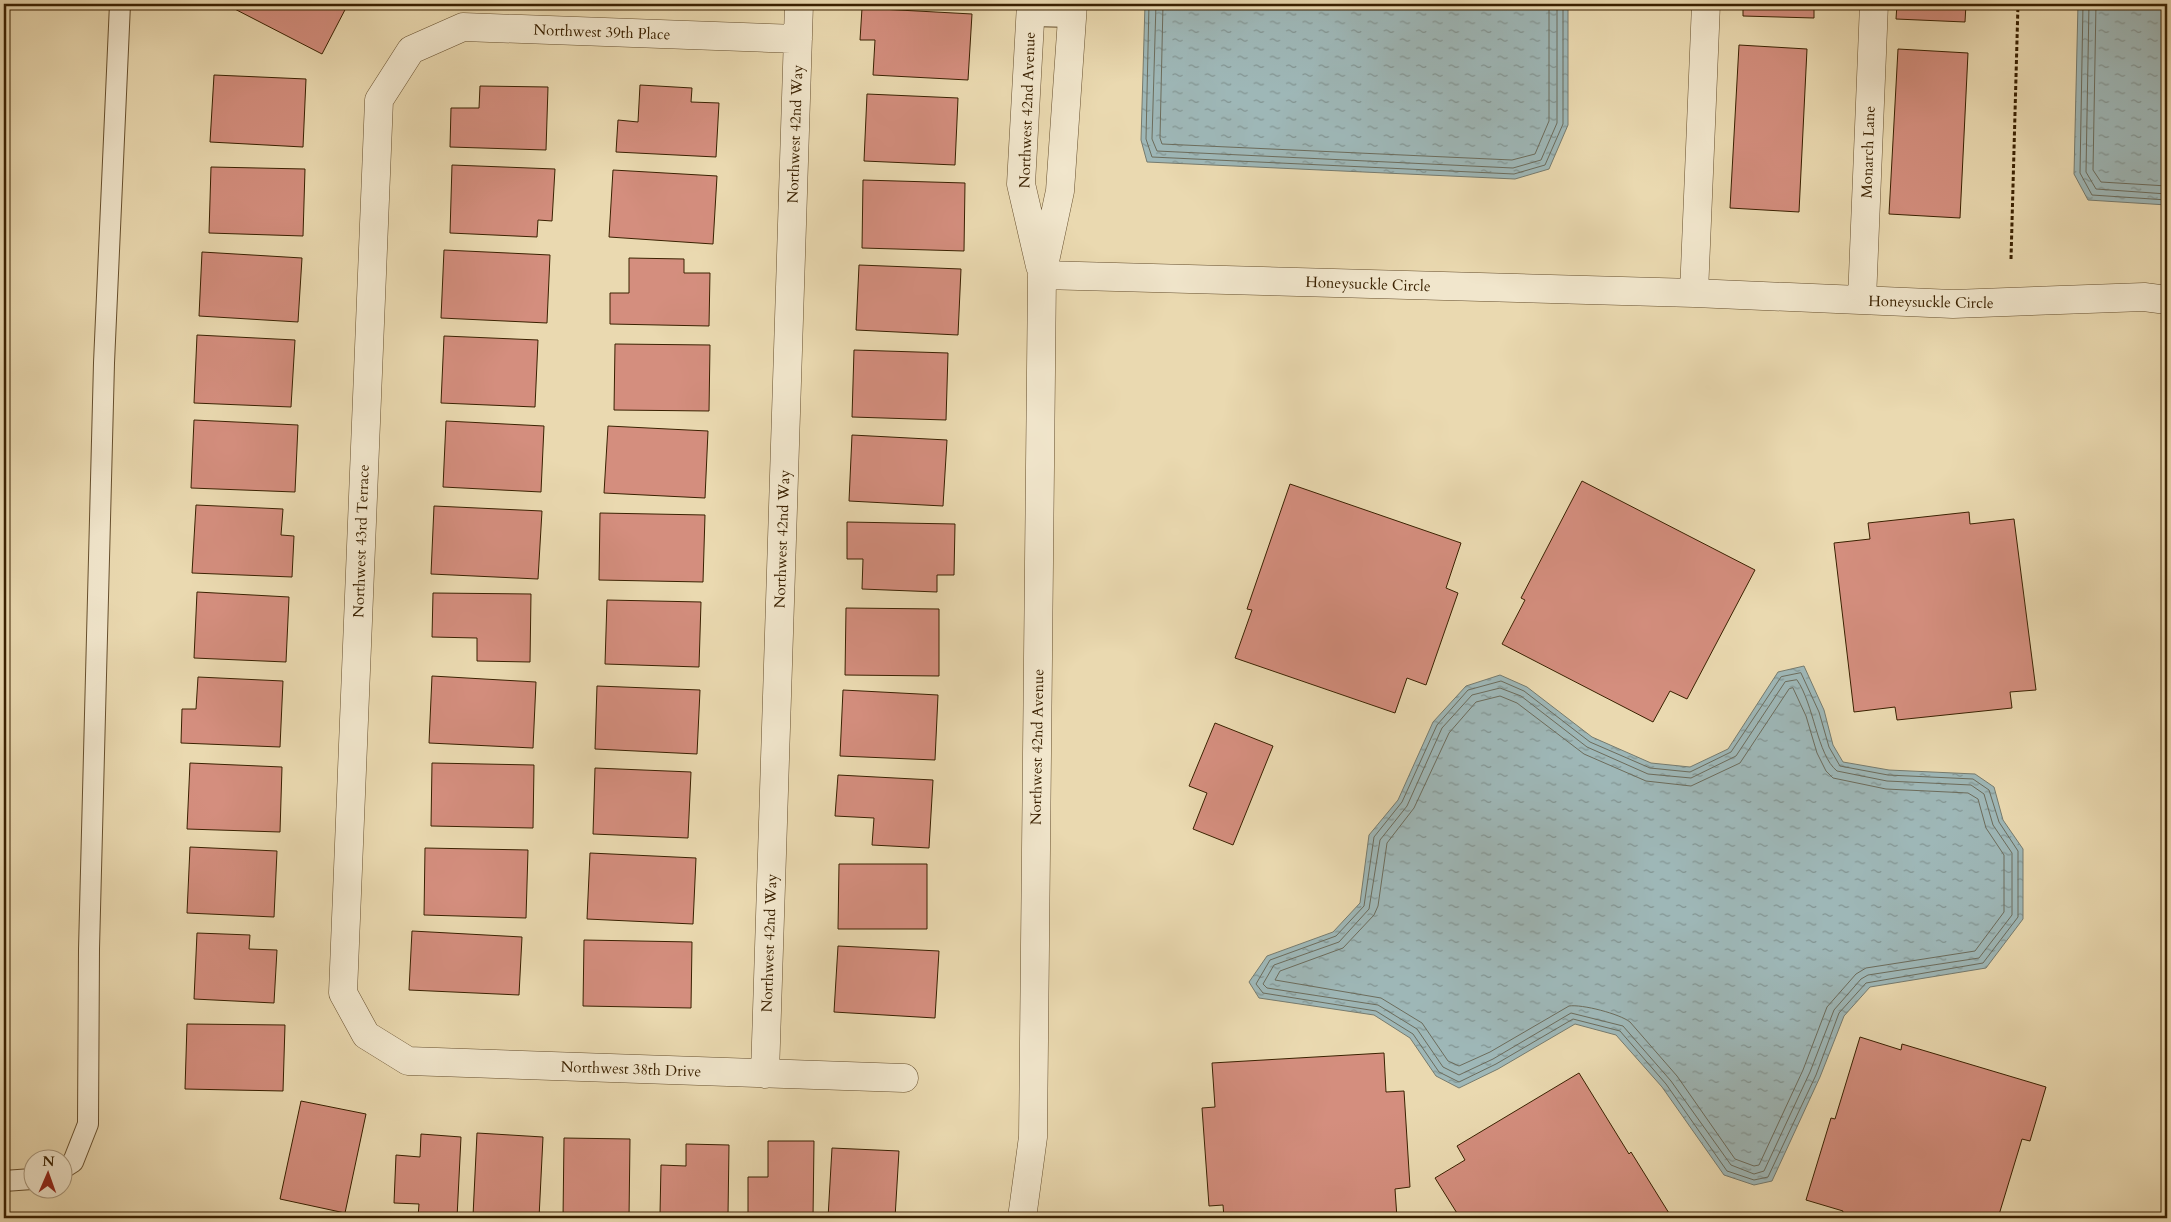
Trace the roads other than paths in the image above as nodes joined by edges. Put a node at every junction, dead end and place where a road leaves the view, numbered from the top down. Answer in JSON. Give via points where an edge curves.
{"nodes":[{"id":1,"x":120,"y":4,"type":"edge"},
{"id":2,"x":799,"y":4,"type":"edge"},
{"id":3,"x":1706,"y":4,"type":"edge"},
{"id":4,"x":1874,"y":4,"type":"edge"},
{"id":5,"x":1031,"y":10,"type":"edge"},
{"id":6,"x":1072,"y":11,"type":"edge"},
{"id":7,"x":798,"y":39,"type":"junction"},
{"id":8,"x":411,"y":50,"type":"joint"},
{"id":9,"x":1042,"y":275,"type":"junction"},
{"id":10,"x":1694,"y":293,"type":"junction"},
{"id":11,"x":1862,"y":300,"type":"junction"},
{"id":12,"x":2167,"y":300,"type":"edge"},
{"id":13,"x":366,"y":1035,"type":"joint"},
{"id":14,"x":765,"y":1074,"type":"junction"},
{"id":15,"x":904,"y":1078,"type":"dead end"},
{"id":16,"x":72,"y":1163,"type":"edge"},
{"id":17,"x":22,"y":1180,"type":"edge"},
{"id":18,"x":4,"y":1181,"type":"edge"},
{"id":19,"x":1022,"y":1218,"type":"edge"}],
"edges":[{"from":1,"to":16,"type":"lane","via":[[104,364],[89,949],[88,1124]]},
{"from":2,"to":7,"type":"street","name":"Northwest 42nd Way"},
{"from":3,"to":10,"type":"street"},
{"from":4,"to":11,"type":"street","name":"Monarch Lane"},
{"from":5,"to":6,"type":"lane"},
{"from":5,"to":9,"type":"street","name":"Northwest 42nd Avenue","via":[[1021,184]]},
{"from":6,"to":9,"type":"street","name":"Northwest 42nd Avenue","via":[[1060,191]]},
{"from":7,"to":8,"type":"street","name":"Northwest 39th Place","via":[[463,27]]},
{"from":7,"to":14,"type":"street","name":"Northwest 42nd Way"},
{"from":8,"to":13,"type":"street","name":"Northwest 43rd Terrace","via":[[379,100],[343,994]]},
{"from":9,"to":10,"type":"street","name":"Honeysuckle Circle"},
{"from":9,"to":19,"type":"street","name":"Northwest 42nd Avenue","via":[[1033,1137]]},
{"from":10,"to":11,"type":"street","name":"Honeysuckle Circle"},
{"from":11,"to":12,"type":"street","name":"Honeysuckle Circle","via":[[1953,304],[2144,297]]},
{"from":13,"to":14,"type":"street","name":"Northwest 38th Drive","via":[[408,1061]]},
{"from":14,"to":15,"type":"street","name":"Northwest 38th Drive"},
{"from":17,"to":18,"type":"lane"}]}
